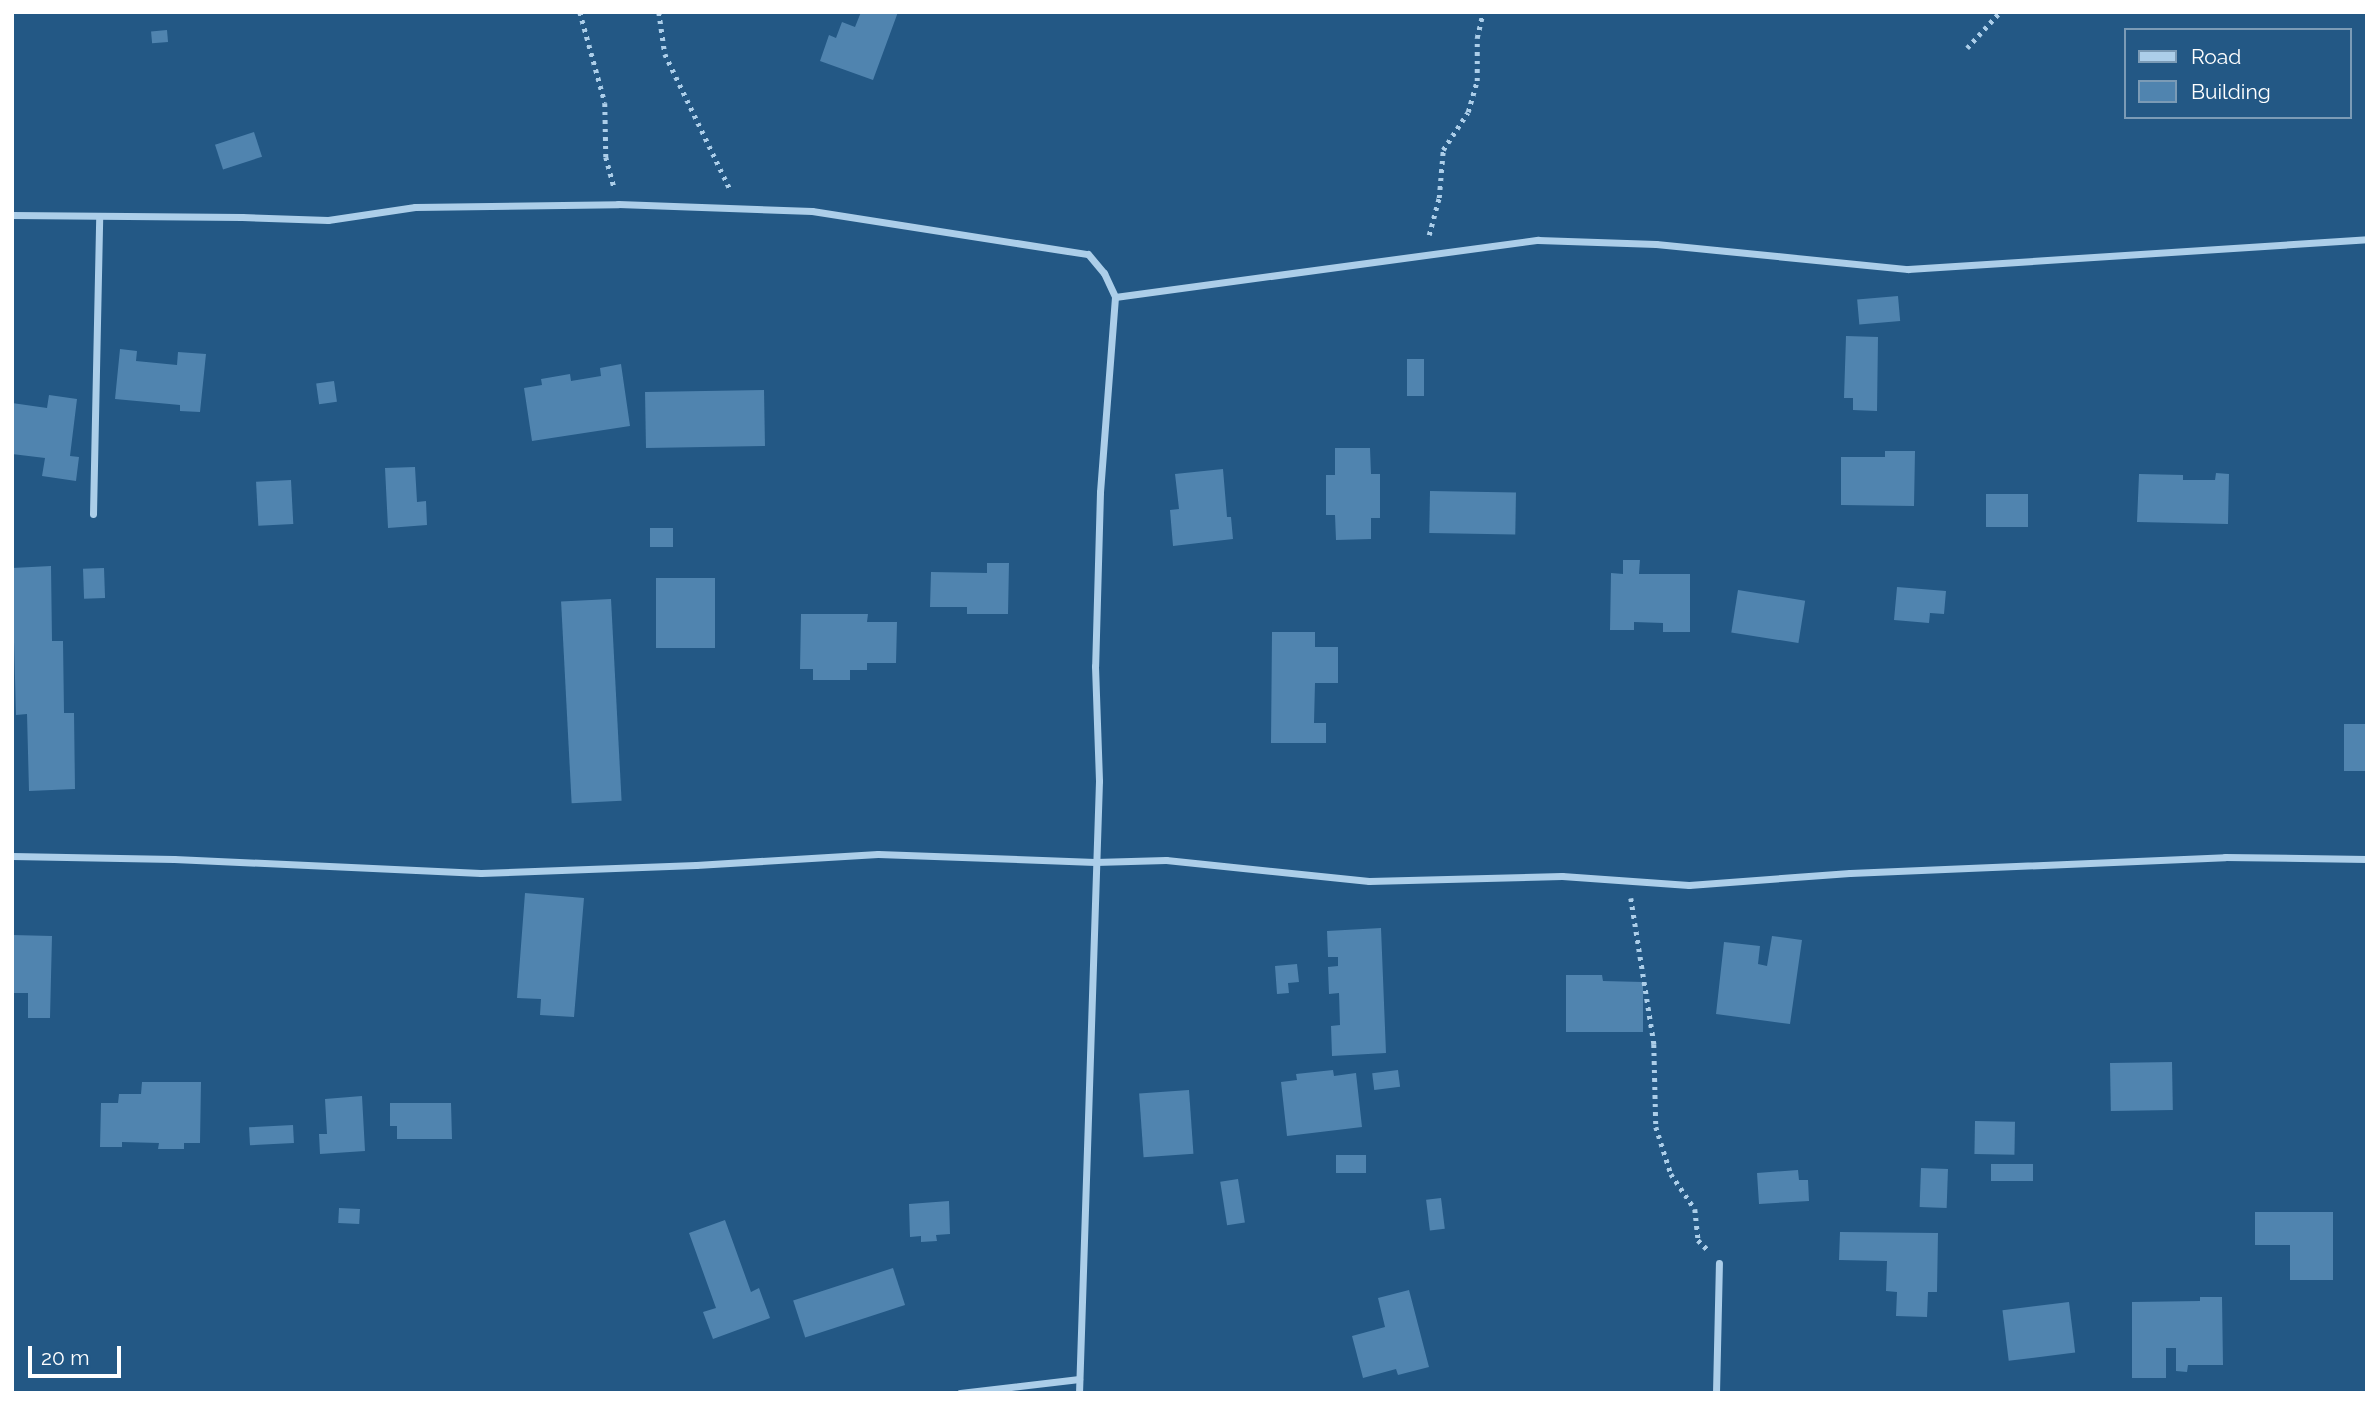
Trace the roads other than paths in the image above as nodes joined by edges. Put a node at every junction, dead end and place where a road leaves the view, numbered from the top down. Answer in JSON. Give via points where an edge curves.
{"nodes":[{"id":1,"x":12,"y":215,"type":"edge"},
{"id":2,"x":99,"y":216,"type":"junction"},
{"id":3,"x":2367,"y":239,"type":"edge"},
{"id":4,"x":1115,"y":297,"type":"junction"},
{"id":5,"x":93,"y":514,"type":"dead end"},
{"id":6,"x":12,"y":856,"type":"edge"},
{"id":7,"x":2367,"y":859,"type":"edge"},
{"id":8,"x":1095,"y":862,"type":"junction"},
{"id":9,"x":1719,"y":1263,"type":"road end"},
{"id":10,"x":1079,"y":1379,"type":"junction"},
{"id":11,"x":960,"y":1393,"type":"edge"},
{"id":12,"x":1079,"y":1393,"type":"edge"},
{"id":13,"x":1716,"y":1393,"type":"edge"}],
"edges":[{"from":1,"to":2,"type":"street"},
{"from":2,"to":4,"type":"street","via":[[328,220],[415,206],[618,204],[813,211],[1088,254]]},
{"from":2,"to":5,"type":"street"},
{"from":3,"to":4,"type":"street","via":[[1908,269],[1656,244],[1551,241]]},
{"from":4,"to":8,"type":"street","via":[[1100,492]]},
{"from":6,"to":8,"type":"street","via":[[481,873],[878,854]]},
{"from":7,"to":8,"type":"street","via":[[2225,857],[1863,872],[1689,885],[1562,877],[1369,881],[1166,860]]},
{"from":8,"to":10,"type":"street"},
{"from":9,"to":13,"type":"street"},
{"from":10,"to":11,"type":"street"},
{"from":10,"to":12,"type":"street"}]}
